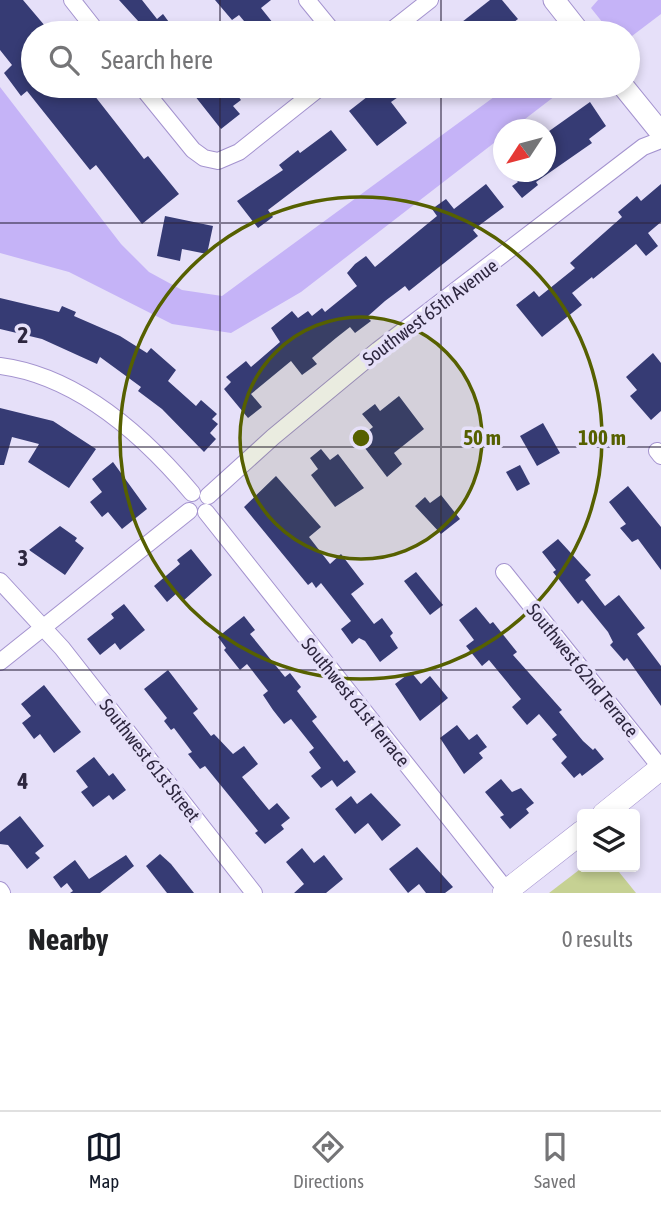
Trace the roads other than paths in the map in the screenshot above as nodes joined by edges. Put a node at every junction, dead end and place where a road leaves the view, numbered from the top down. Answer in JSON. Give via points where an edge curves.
{"nodes":[{"id":1,"x":72,"y":0,"type":"edge"},
{"id":2,"x":307,"y":0,"type":"edge"},
{"id":3,"x":430,"y":0,"type":"edge"},
{"id":4,"x":554,"y":0,"type":"edge"},
{"id":5,"x":89,"y":21,"type":"edge"},
{"id":6,"x":324,"y":21,"type":"edge"},
{"id":7,"x":403,"y":21,"type":"edge"},
{"id":8,"x":571,"y":21,"type":"edge"},
{"id":9,"x":151,"y":98,"type":"edge"},
{"id":10,"x":307,"y":98,"type":"edge"},
{"id":11,"x":632,"y":98,"type":"edge"},
{"id":12,"x":661,"y":134,"type":"edge"},
{"id":13,"x":661,"y":140,"type":"edge"},
{"id":14,"x":0,"y":366,"type":"edge"},
{"id":15,"x":200,"y":494,"type":"junction"},
{"id":16,"x":189,"y":512,"type":"junction"},
{"id":17,"x":206,"y":512,"type":"junction"},
{"id":18,"x":504,"y":572,"type":"dead end"},
{"id":19,"x":0,"y":581,"type":"edge"},
{"id":20,"x":44,"y":627,"type":"junction"},
{"id":21,"x":0,"y":662,"type":"edge"},
{"id":22,"x":661,"y":768,"type":"edge"},
{"id":23,"x":610,"y":809,"type":"edge"},
{"id":24,"x":577,"y":836,"type":"edge"},
{"id":25,"x":505,"y":892,"type":"edge"},
{"id":26,"x":254,"y":893,"type":"edge"}],
"edges":[{"from":1,"to":5,"type":"street"},
{"from":2,"to":6,"type":"street"},
{"from":3,"to":7,"type":"street"},
{"from":4,"to":8,"type":"street"},
{"from":9,"to":10,"type":"street","via":[[188,145],[212,160],[232,156]]},
{"from":11,"to":12,"type":"street"},
{"from":13,"to":15,"type":"street","name":"Southwest 65th Avenue","via":[[643,147],[378,350]]},
{"from":14,"to":15,"type":"street","via":[[29,371],[88,400],[135,434]]},
{"from":15,"to":16,"type":"street","via":[[186,500]]},
{"from":15,"to":17,"type":"street","via":[[211,504]]},
{"from":16,"to":17,"type":"street"},
{"from":16,"to":20,"type":"street"},
{"from":17,"to":25,"type":"street","name":"Southwest 61st Terrace"},
{"from":18,"to":22,"type":"street","name":"Southwest 62nd Terrace"},
{"from":19,"to":20,"type":"street","name":"Southwest 61st Street"},
{"from":20,"to":21,"type":"street"},
{"from":20,"to":26,"type":"street","name":"Southwest 61st Street"},
{"from":22,"to":23,"type":"main road"},
{"from":24,"to":25,"type":"main road"}]}
